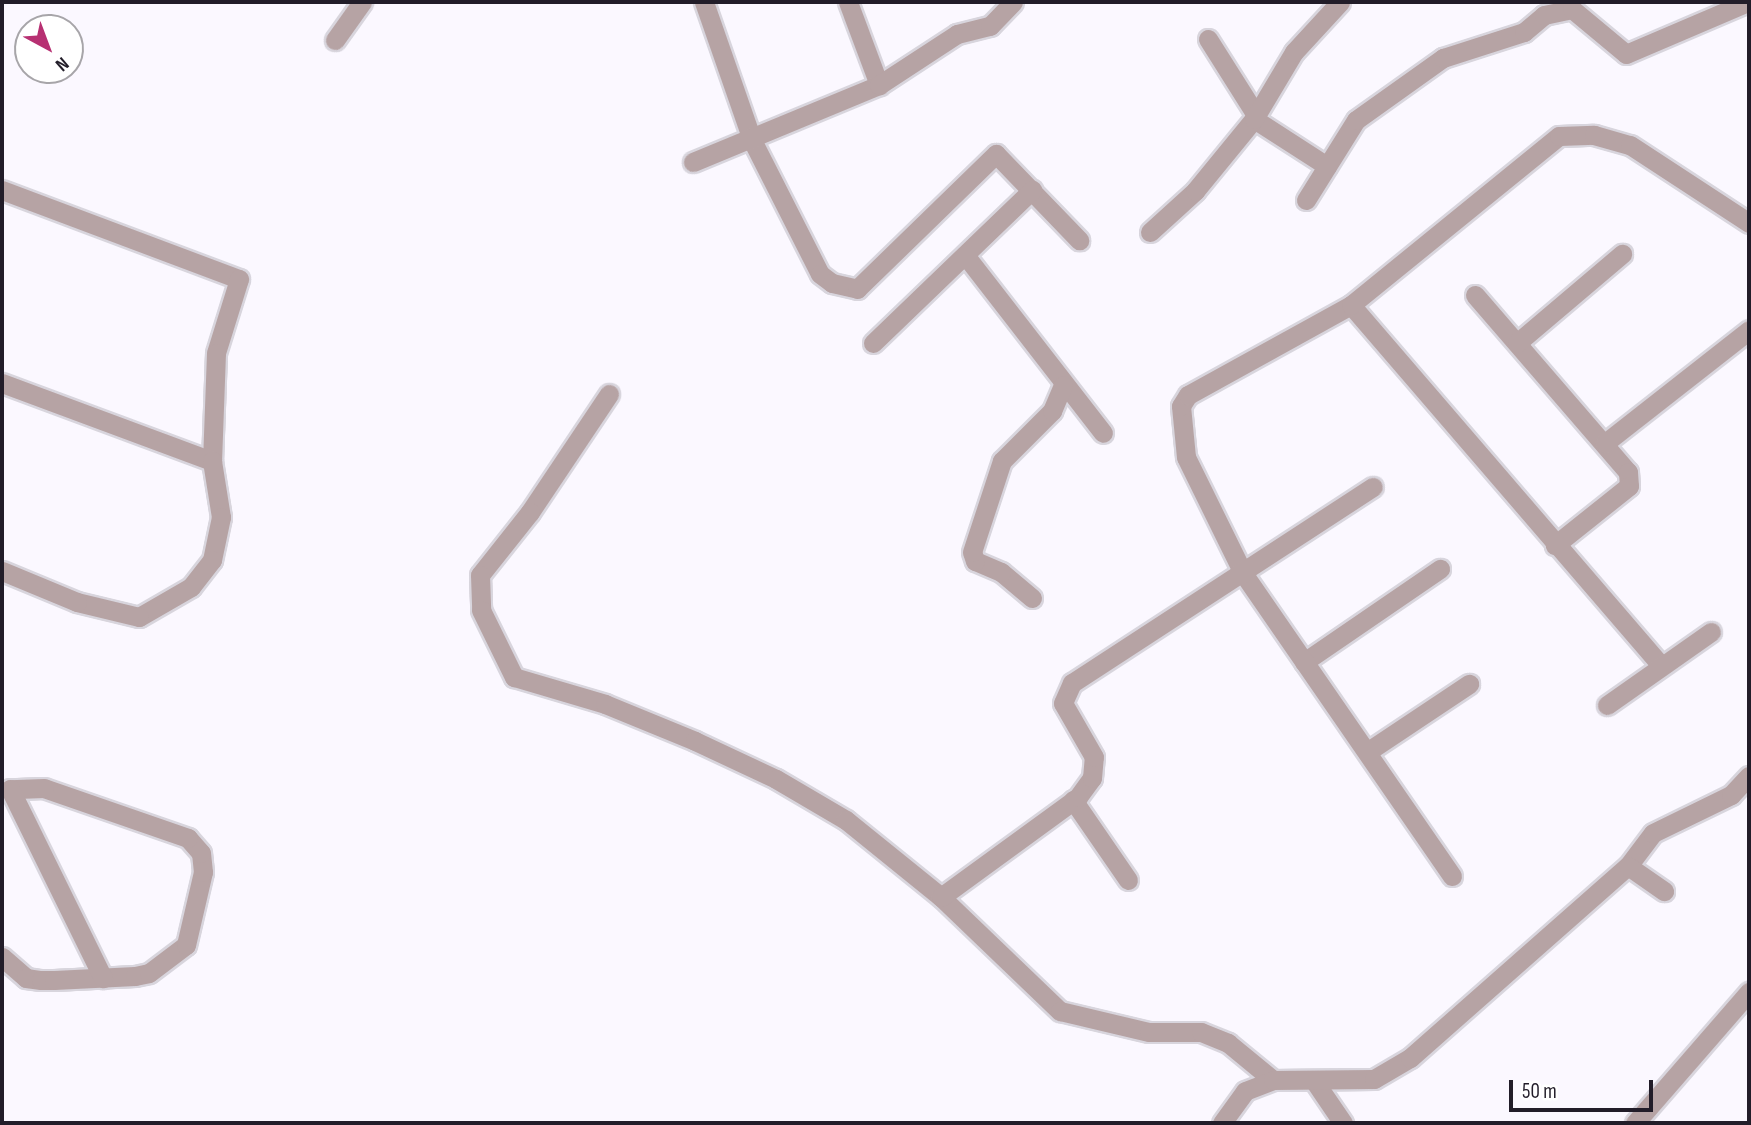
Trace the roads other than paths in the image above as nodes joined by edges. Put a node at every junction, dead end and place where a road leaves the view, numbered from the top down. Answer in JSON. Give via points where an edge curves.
{"nodes":[{"id":1,"x":362,"y":2,"type":"edge"},
{"id":2,"x":704,"y":2,"type":"edge"},
{"id":3,"x":848,"y":2,"type":"edge"},
{"id":4,"x":1013,"y":2,"type":"edge"},
{"id":5,"x":1340,"y":2,"type":"edge"},
{"id":6,"x":1748,"y":2,"type":"edge"},
{"id":7,"x":1208,"y":39,"type":"dead end"},
{"id":8,"x":335,"y":40,"type":"dead end"},
{"id":9,"x":879,"y":85,"type":"junction"},
{"id":10,"x":1255,"y":117,"type":"junction"},
{"id":11,"x":752,"y":140,"type":"junction"},
{"id":12,"x":693,"y":162,"type":"dead end"},
{"id":13,"x":1327,"y":166,"type":"junction"},
{"id":14,"x":2,"y":190,"type":"edge"},
{"id":15,"x":1032,"y":190,"type":"junction"},
{"id":16,"x":1306,"y":201,"type":"dead end"},
{"id":17,"x":1749,"y":223,"type":"edge"},
{"id":18,"x":1150,"y":232,"type":"dead end"},
{"id":19,"x":1079,"y":240,"type":"dead end"},
{"id":20,"x":1622,"y":254,"type":"dead end"},
{"id":21,"x":965,"y":255,"type":"junction"},
{"id":22,"x":1475,"y":295,"type":"dead end"},
{"id":23,"x":1351,"y":305,"type":"junction"},
{"id":24,"x":1749,"y":330,"type":"edge"},
{"id":25,"x":873,"y":343,"type":"dead end"},
{"id":26,"x":1517,"y":344,"type":"junction"},
{"id":27,"x":2,"y":383,"type":"edge"},
{"id":28,"x":1063,"y":385,"type":"junction"},
{"id":29,"x":609,"y":394,"type":"dead end"},
{"id":30,"x":1103,"y":433,"type":"dead end"},
{"id":31,"x":1605,"y":443,"type":"junction"},
{"id":32,"x":212,"y":461,"type":"junction"},
{"id":33,"x":1373,"y":487,"type":"dead end"},
{"id":34,"x":1555,"y":545,"type":"junction"},
{"id":35,"x":1440,"y":569,"type":"dead end"},
{"id":36,"x":2,"y":571,"type":"edge"},
{"id":37,"x":1243,"y":573,"type":"junction"},
{"id":38,"x":1032,"y":598,"type":"dead end"},
{"id":39,"x":1711,"y":632,"type":"dead end"},
{"id":40,"x":1304,"y":662,"type":"junction"},
{"id":41,"x":1661,"y":665,"type":"junction"},
{"id":42,"x":1469,"y":684,"type":"dead end"},
{"id":43,"x":1607,"y":705,"type":"dead end"},
{"id":44,"x":1367,"y":752,"type":"junction"},
{"id":45,"x":1749,"y":776,"type":"edge"},
{"id":46,"x":1073,"y":800,"type":"junction"},
{"id":47,"x":1628,"y":866,"type":"junction"},
{"id":48,"x":1452,"y":876,"type":"dead end"},
{"id":49,"x":1128,"y":880,"type":"dead end"},
{"id":50,"x":1664,"y":891,"type":"dead end"},
{"id":51,"x":941,"y":897,"type":"junction"},
{"id":52,"x":2,"y":957,"type":"edge"},
{"id":53,"x":103,"y":978,"type":"junction"},
{"id":54,"x":1749,"y":992,"type":"edge"},
{"id":55,"x":1273,"y":1080,"type":"junction"},
{"id":56,"x":1315,"y":1082,"type":"junction"},
{"id":57,"x":1222,"y":1123,"type":"edge"},
{"id":58,"x":1343,"y":1123,"type":"edge"},
{"id":59,"x":1634,"y":1123,"type":"edge"}],
"edges":[{"from":1,"to":8,"type":"street"},
{"from":2,"to":11,"type":"street"},
{"from":3,"to":9,"type":"street"},
{"from":4,"to":9,"type":"street","via":[[990,26],[957,34]]},
{"from":5,"to":10,"type":"street","via":[[1294,52]]},
{"from":6,"to":13,"type":"street","via":[[1626,54],[1572,9],[1544,15],[1524,32],[1443,58],[1379,99],[1356,120]]},
{"from":7,"to":10,"type":"street"},
{"from":9,"to":11,"type":"street"},
{"from":10,"to":13,"type":"street"},
{"from":10,"to":18,"type":"street","via":[[1195,191]]},
{"from":11,"to":12,"type":"street"},
{"from":11,"to":15,"type":"street","via":[[820,274],[850,291],[996,153]]},
{"from":13,"to":16,"type":"street"},
{"from":14,"to":32,"type":"street","via":[[239,279],[216,353]]},
{"from":15,"to":19,"type":"street"},
{"from":15,"to":21,"type":"street"},
{"from":17,"to":23,"type":"street","via":[[1630,145],[1594,135],[1559,136]]},
{"from":20,"to":26,"type":"street"},
{"from":21,"to":25,"type":"street"},
{"from":21,"to":28,"type":"street"},
{"from":22,"to":26,"type":"street"},
{"from":23,"to":34,"type":"street"},
{"from":23,"to":37,"type":"street","via":[[1188,395],[1181,406],[1186,457]]},
{"from":24,"to":31,"type":"street"},
{"from":26,"to":31,"type":"street"},
{"from":27,"to":32,"type":"street"},
{"from":28,"to":30,"type":"street"},
{"from":28,"to":38,"type":"street","via":[[1052,411],[1002,461],[972,552],[975,561],[1000,572]]},
{"from":29,"to":51,"type":"street","via":[[530,513],[480,575],[481,610],[514,677],[605,704],[776,779],[846,820]]},
{"from":31,"to":34,"type":"street","via":[[1628,472],[1629,486]]},
{"from":32,"to":36,"type":"street","via":[[221,517],[212,560],[191,587],[156,609],[127,618]]},
{"from":33,"to":37,"type":"street"},
{"from":34,"to":41,"type":"street"},
{"from":35,"to":40,"type":"street"},
{"from":37,"to":40,"type":"street"},
{"from":37,"to":46,"type":"street","via":[[1065,692],[1062,703],[1094,757],[1092,778]]},
{"from":39,"to":41,"type":"street"},
{"from":40,"to":44,"type":"street"},
{"from":41,"to":43,"type":"street"},
{"from":42,"to":44,"type":"street"},
{"from":44,"to":48,"type":"street"},
{"from":45,"to":47,"type":"street","via":[[1731,795],[1653,833]]},
{"from":46,"to":49,"type":"street"},
{"from":46,"to":51,"type":"street"},
{"from":47,"to":50,"type":"street"},
{"from":47,"to":56,"type":"street","via":[[1410,1058],[1374,1079]]},
{"from":51,"to":55,"type":"street","via":[[1060,1011],[1149,1031],[1201,1032],[1228,1043]]},
{"from":52,"to":53,"type":"street","via":[[26,978]]},
{"from":53,"to":53,"type":"street","via":[[149,973],[186,945],[203,872],[201,853],[188,838],[60,792],[31,786],[10,789],[15,808]]},
{"from":54,"to":59,"type":"street"},
{"from":55,"to":56,"type":"street"},
{"from":55,"to":57,"type":"street","via":[[1245,1091]]},
{"from":56,"to":58,"type":"street"}]}
